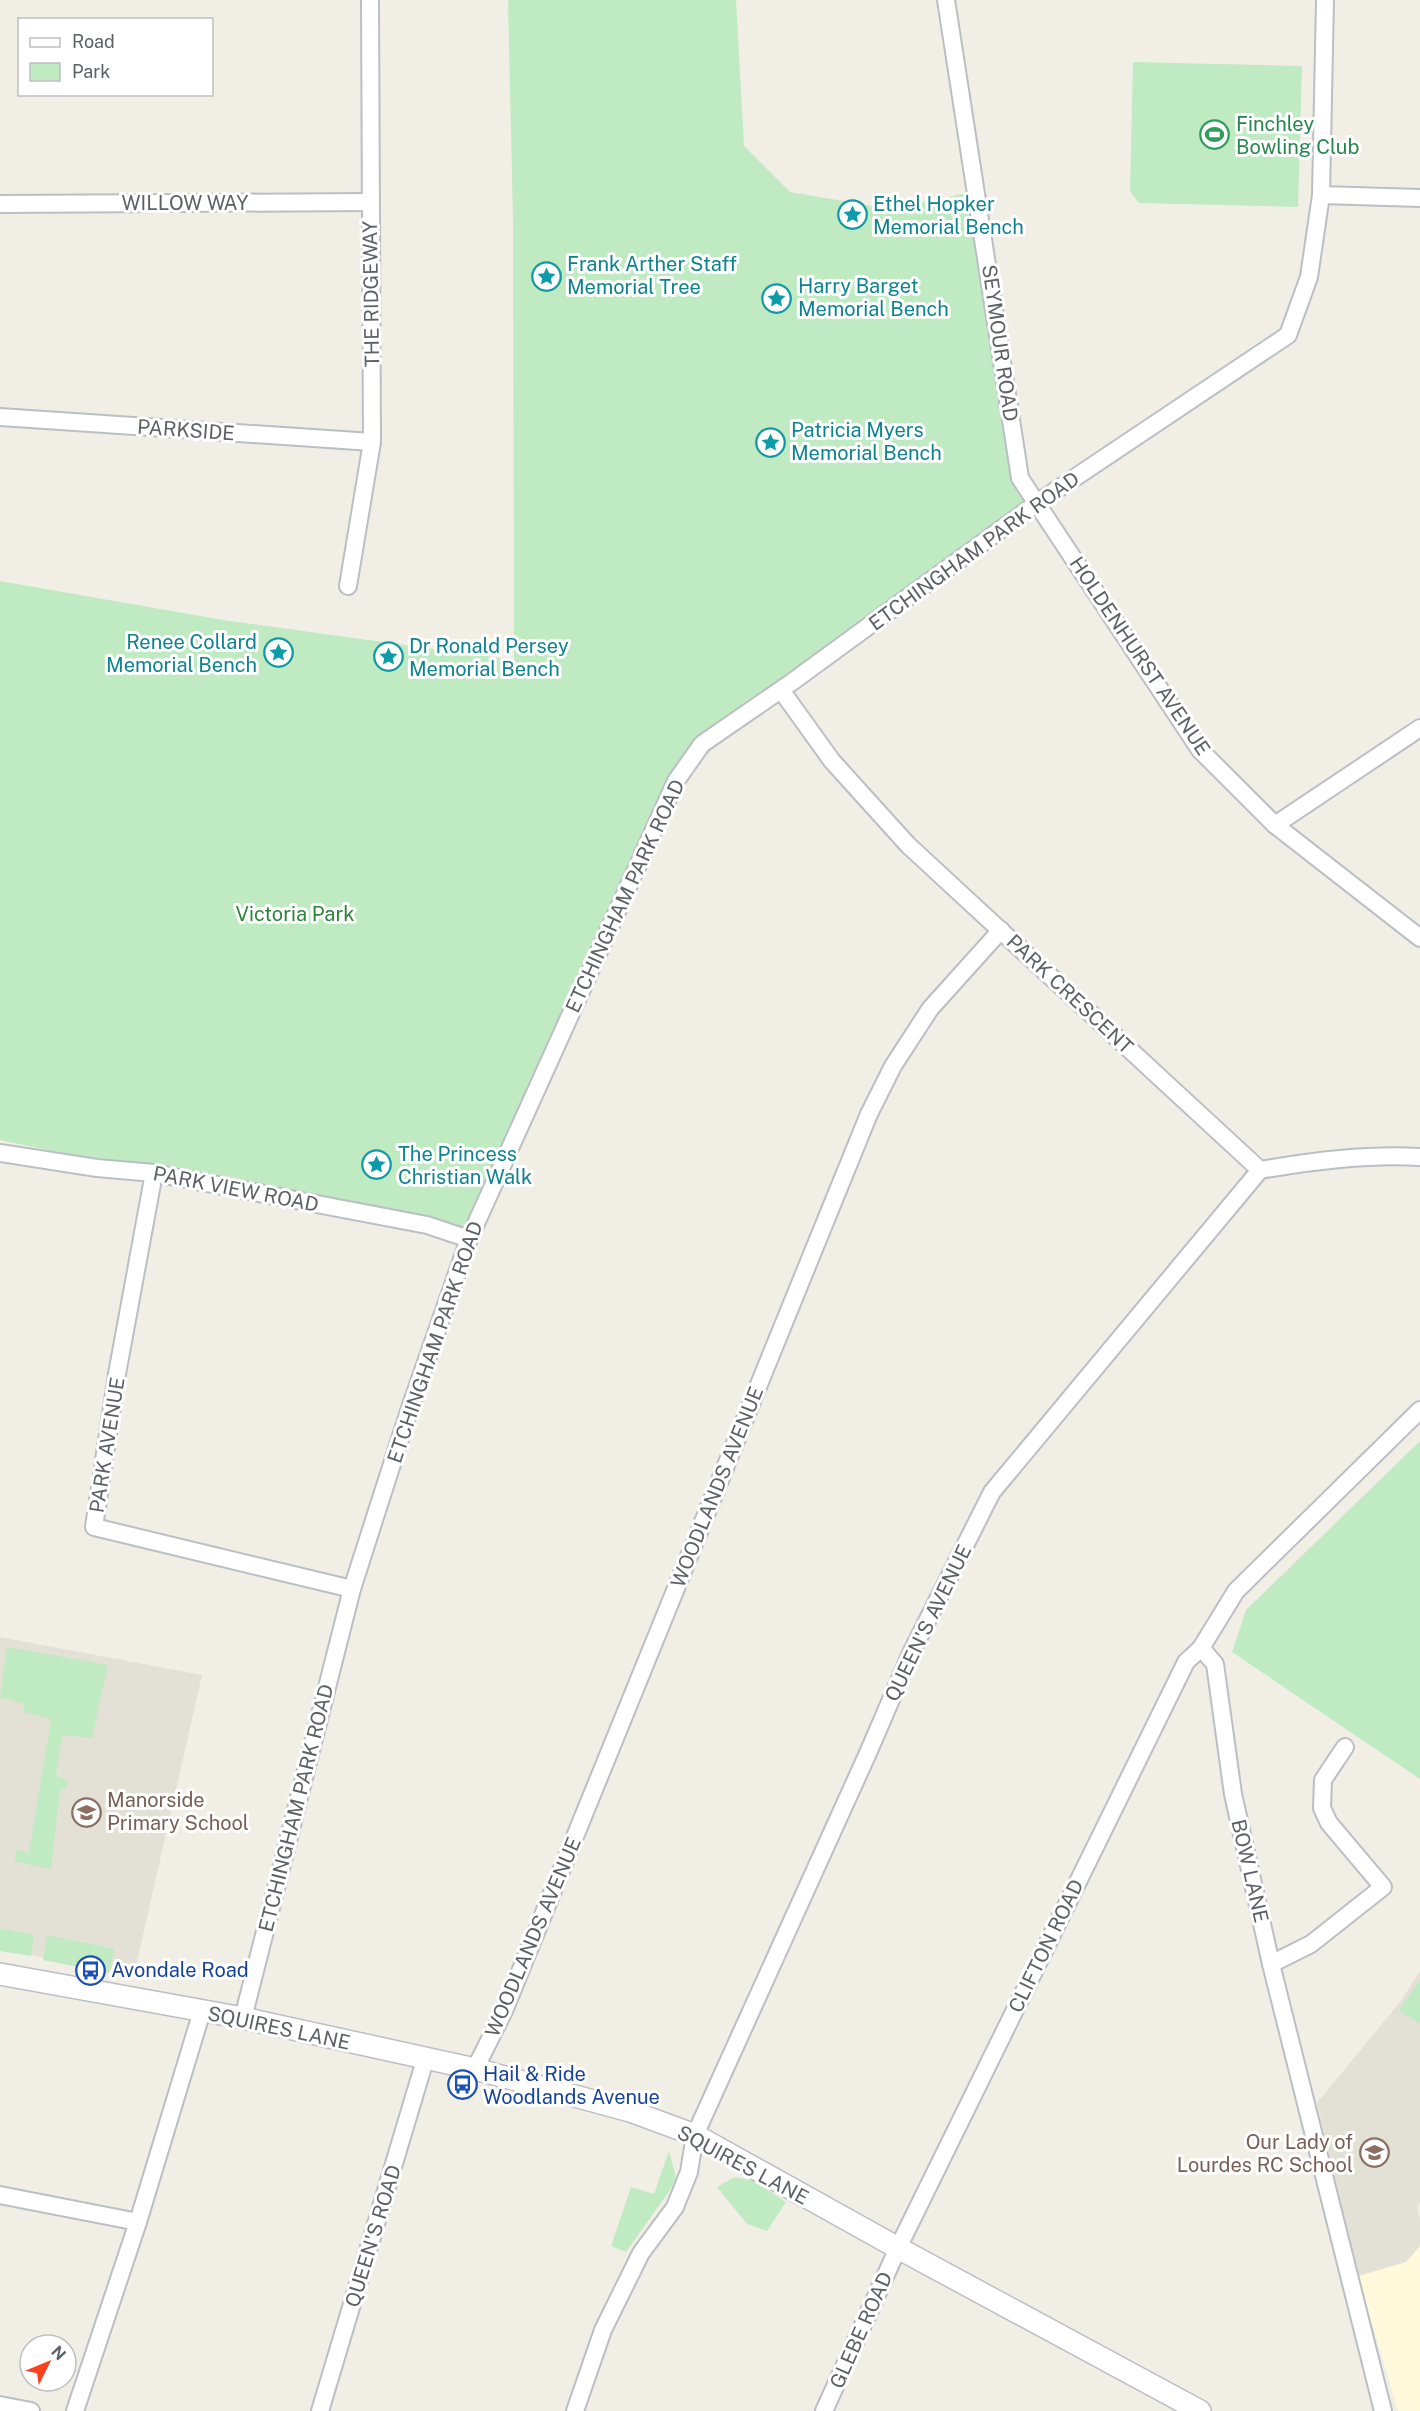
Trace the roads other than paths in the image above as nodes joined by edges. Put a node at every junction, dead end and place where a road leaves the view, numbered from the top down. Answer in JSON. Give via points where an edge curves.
{"nodes":[{"id":1,"x":370,"y":0,"type":"edge"},
{"id":2,"x":946,"y":0,"type":"edge"},
{"id":3,"x":1325,"y":0,"type":"edge"},
{"id":4,"x":1321,"y":195,"type":"junction"},
{"id":5,"x":1420,"y":198,"type":"edge"},
{"id":6,"x":370,"y":202,"type":"junction"},
{"id":7,"x":0,"y":204,"type":"edge"},
{"id":8,"x":0,"y":417,"type":"edge"},
{"id":9,"x":372,"y":442,"type":"junction"},
{"id":10,"x":1037,"y":503,"type":"junction"},
{"id":11,"x":348,"y":586,"type":"dead end"},
{"id":12,"x":781,"y":690,"type":"junction"},
{"id":13,"x":1420,"y":728,"type":"edge"},
{"id":14,"x":1275,"y":825,"type":"junction"},
{"id":15,"x":1001,"y":930,"type":"junction"},
{"id":16,"x":1420,"y":938,"type":"edge"},
{"id":17,"x":0,"y":1153,"type":"edge"},
{"id":18,"x":1420,"y":1157,"type":"edge"},
{"id":19,"x":1260,"y":1170,"type":"junction"},
{"id":20,"x":154,"y":1173,"type":"junction"},
{"id":21,"x":469,"y":1239,"type":"junction"},
{"id":22,"x":1420,"y":1410,"type":"edge"},
{"id":23,"x":352,"y":1589,"type":"junction"},
{"id":24,"x":1201,"y":1648,"type":"junction"},
{"id":25,"x":1345,"y":1747,"type":"dead end"},
{"id":26,"x":1271,"y":1964,"type":"junction"},
{"id":27,"x":0,"y":1974,"type":"edge"},
{"id":28,"x":202,"y":2011,"type":"junction"},
{"id":29,"x":243,"y":2018,"type":"junction"},
{"id":30,"x":425,"y":2060,"type":"junction"},
{"id":31,"x":475,"y":2070,"type":"junction"},
{"id":32,"x":695,"y":2136,"type":"junction"},
{"id":33,"x":0,"y":2195,"type":"edge"},
{"id":34,"x":138,"y":2222,"type":"junction"},
{"id":35,"x":898,"y":2248,"type":"junction"},
{"id":36,"x":0,"y":2405,"type":"edge"},
{"id":37,"x":31,"y":2411,"type":"edge"},
{"id":38,"x":75,"y":2411,"type":"edge"},
{"id":39,"x":320,"y":2411,"type":"edge"},
{"id":40,"x":575,"y":2411,"type":"edge"},
{"id":41,"x":824,"y":2411,"type":"edge"},
{"id":42,"x":1200,"y":2411,"type":"edge"},
{"id":43,"x":1383,"y":2411,"type":"edge"}],
"edges":[{"from":1,"to":6,"type":"street","name":"THE RIDGEWAY"},
{"from":2,"to":10,"type":"street","name":"SEYMOUR ROAD","via":[[1020,478]]},
{"from":3,"to":4,"type":"street","name":"ETCHINGHAM PARK ROAD"},
{"from":4,"to":5,"type":"street"},
{"from":4,"to":10,"type":"street","name":"ETCHINGHAM PARK ROAD","via":[[1309,277],[1288,335]]},
{"from":6,"to":7,"type":"street","name":"WILLOW WAY"},
{"from":6,"to":9,"type":"street","name":"THE RIDGEWAY"},
{"from":8,"to":9,"type":"street","name":"PARKSIDE"},
{"from":9,"to":11,"type":"street","name":"THE RIDGEWAY"},
{"from":10,"to":12,"type":"street","name":"ETCHINGHAM PARK ROAD"},
{"from":10,"to":14,"type":"street","name":"HOLDENHURST AVENUE","via":[[1200,750]]},
{"from":12,"to":15,"type":"street","name":"PARK CRESCENT","via":[[832,761],[908,845]]},
{"from":12,"to":21,"type":"street","name":"ETCHINGHAM PARK ROAD","via":[[702,744],[676,781]]},
{"from":13,"to":14,"type":"street"},
{"from":14,"to":16,"type":"street","name":"HOLDENHURST AVENUE"},
{"from":15,"to":19,"type":"street","name":"PARK CRESCENT"},
{"from":15,"to":31,"type":"street","name":"WOODLANDS AVENUE","via":[[930,1009],[893,1066],[869,1114],[504,2011]]},
{"from":17,"to":20,"type":"street","name":"PARK VIEW ROAD"},
{"from":18,"to":19,"type":"street","via":[[1318,1160]]},
{"from":19,"to":32,"type":"street","name":"QUEEN'S AVENUE","via":[[992,1492],[912,1651]]},
{"from":20,"to":21,"type":"street","name":"PARK VIEW ROAD","via":[[427,1225]]},
{"from":20,"to":23,"type":"street","name":"PARK AVENUE","via":[[94,1527]]},
{"from":21,"to":23,"type":"street","name":"ETCHINGHAM PARK ROAD"},
{"from":22,"to":24,"type":"street","via":[[1236,1591]]},
{"from":23,"to":29,"type":"street","name":"ETCHINGHAM PARK ROAD"},
{"from":24,"to":26,"type":"street","name":"BOW LANE","via":[[1215,1664],[1233,1794]]},
{"from":24,"to":35,"type":"street","name":"CLIFTON ROAD","via":[[1186,1662]]},
{"from":25,"to":26,"type":"street","via":[[1323,1780],[1322,1808],[1329,1823],[1383,1887],[1311,1944]]},
{"from":26,"to":43,"type":"street","name":"BOW LANE"},
{"from":27,"to":28,"type":"street","name":"SQUIRES LANE"},
{"from":28,"to":29,"type":"street","name":"SQUIRES LANE"},
{"from":28,"to":34,"type":"street"},
{"from":29,"to":30,"type":"street","name":"SQUIRES LANE"},
{"from":30,"to":31,"type":"street","name":"SQUIRES LANE"},
{"from":30,"to":39,"type":"street","name":"QUEEN'S ROAD"},
{"from":31,"to":32,"type":"street","name":"SQUIRES LANE","via":[[630,2111]]},
{"from":32,"to":35,"type":"street","name":"SQUIRES LANE"},
{"from":32,"to":40,"type":"street","name":"QUEEN'S AVENUE","via":[[689,2172],[675,2206],[641,2253],[603,2330]]},
{"from":33,"to":34,"type":"street"},
{"from":34,"to":38,"type":"street"},
{"from":35,"to":41,"type":"street","name":"GLEBE ROAD"},
{"from":35,"to":42,"type":"street","name":"SQUIRES LANE"},
{"from":36,"to":37,"type":"street"}]}
